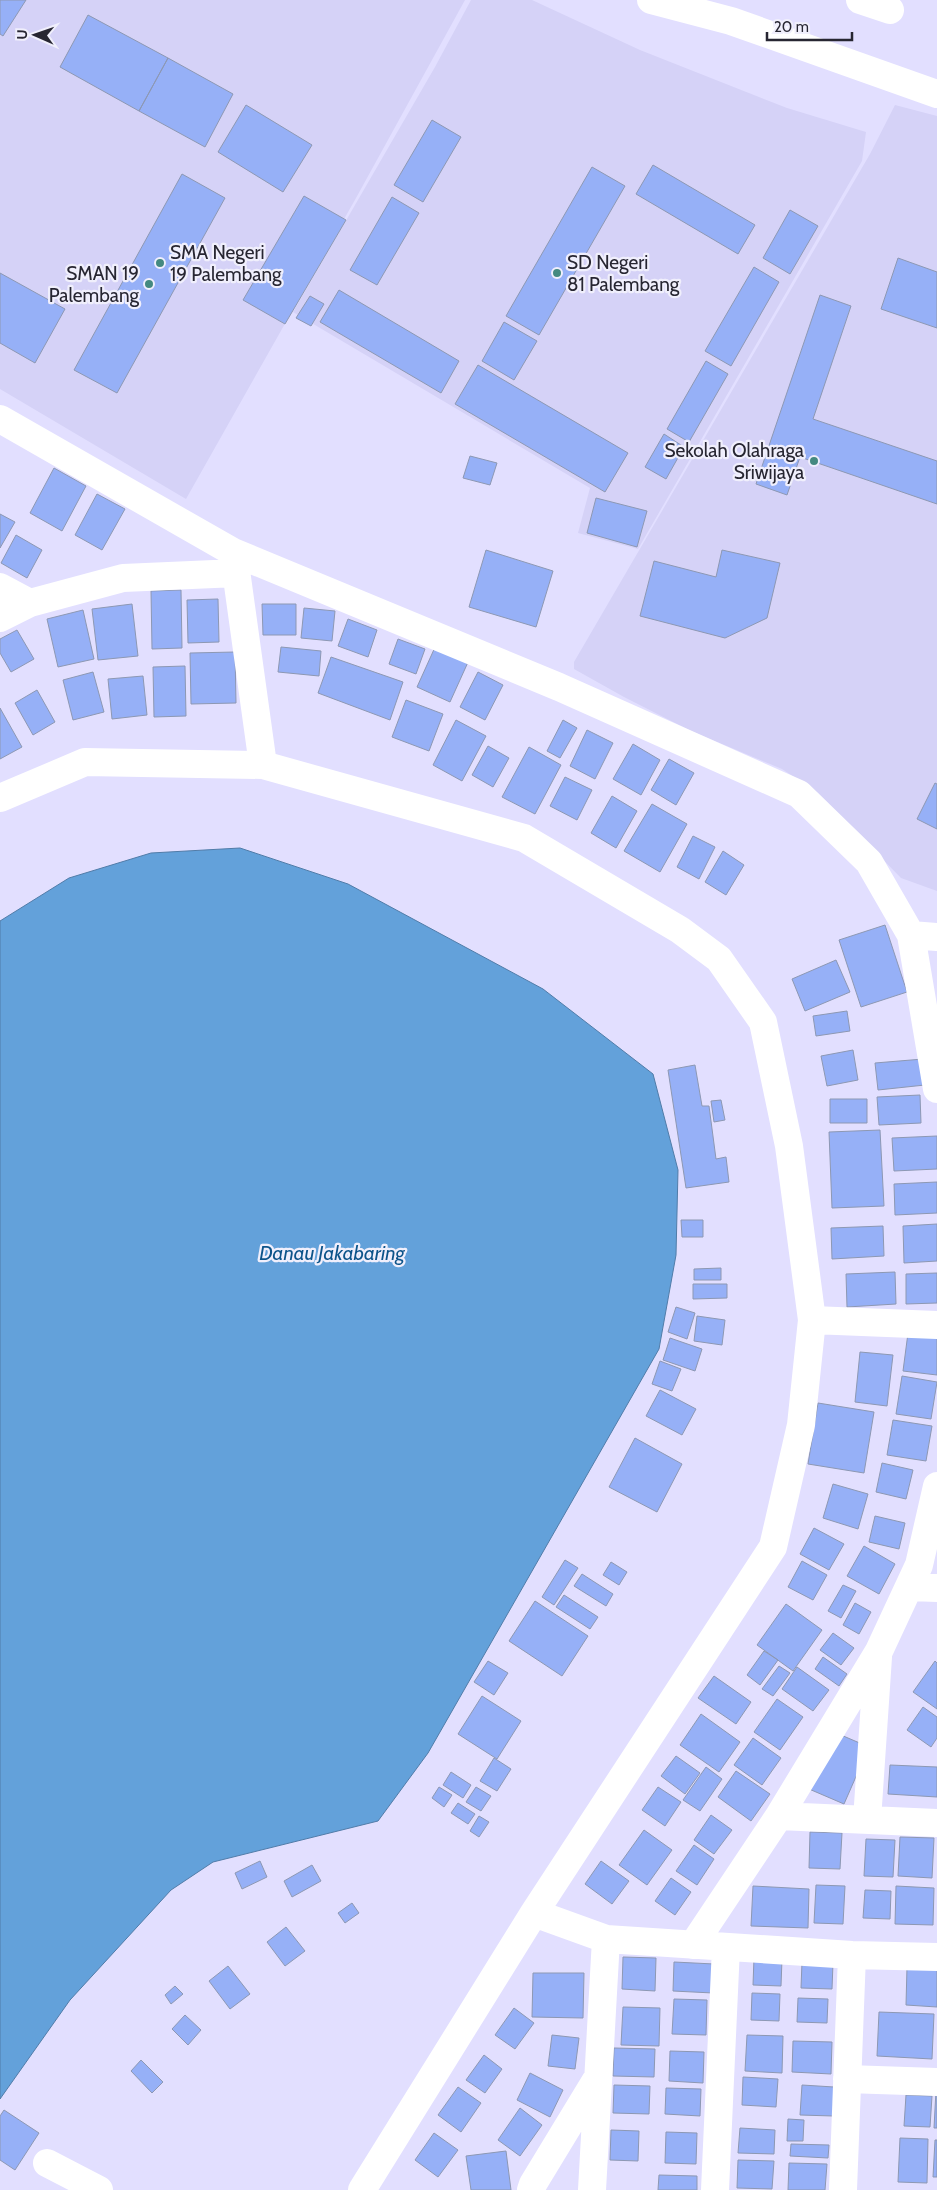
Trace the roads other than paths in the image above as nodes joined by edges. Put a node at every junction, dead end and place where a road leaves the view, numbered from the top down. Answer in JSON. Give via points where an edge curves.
{"nodes":[{"id":1,"x":652,"y":0,"type":"edge"},
{"id":2,"x":860,"y":0,"type":"edge"},
{"id":3,"x":735,"y":10,"type":"edge"},
{"id":4,"x":890,"y":10,"type":"dead end"},
{"id":5,"x":937,"y":94,"type":"edge"},
{"id":6,"x":0,"y":419,"type":"edge"},
{"id":7,"x":235,"y":562,"type":"junction"},
{"id":8,"x":0,"y":586,"type":"edge"},
{"id":9,"x":30,"y":603,"type":"junction"},
{"id":10,"x":0,"y":618,"type":"edge"},
{"id":11,"x":263,"y":764,"type":"junction"},
{"id":12,"x":0,"y":798,"type":"edge"},
{"id":13,"x":924,"y":936,"type":"edge"},
{"id":14,"x":936,"y":1076,"type":"edge"},
{"id":15,"x":812,"y":1320,"type":"junction"},
{"id":16,"x":937,"y":1325,"type":"edge"},
{"id":17,"x":937,"y":1486,"type":"edge"},
{"id":18,"x":910,"y":1587,"type":"junction"},
{"id":19,"x":937,"y":1588,"type":"edge"},
{"id":20,"x":879,"y":1651,"type":"junction"},
{"id":21,"x":779,"y":1816,"type":"junction"},
{"id":22,"x":867,"y":1820,"type":"junction"},
{"id":23,"x":937,"y":1823,"type":"edge"},
{"id":24,"x":534,"y":1913,"type":"junction"},
{"id":25,"x":606,"y":1939,"type":"junction"},
{"id":26,"x":693,"y":1945,"type":"junction"},
{"id":27,"x":726,"y":1947,"type":"junction"},
{"id":28,"x":852,"y":1955,"type":"junction"},
{"id":29,"x":937,"y":1957,"type":"edge"},
{"id":30,"x":599,"y":2075,"type":"junction"},
{"id":31,"x":847,"y":2079,"type":"junction"},
{"id":32,"x":937,"y":2082,"type":"edge"},
{"id":33,"x":47,"y":2163,"type":"dead end"},
{"id":34,"x":380,"y":2178,"type":"edge"},
{"id":35,"x":99,"y":2190,"type":"edge"},
{"id":36,"x":362,"y":2190,"type":"edge"},
{"id":37,"x":531,"y":2190,"type":"edge"},
{"id":38,"x":592,"y":2190,"type":"edge"},
{"id":39,"x":715,"y":2190,"type":"edge"},
{"id":40,"x":842,"y":2190,"type":"edge"}],
"edges":[{"from":1,"to":3,"type":"street"},
{"from":2,"to":4,"type":"street"},
{"from":3,"to":5,"type":"street"},
{"from":6,"to":7,"type":"street"},
{"from":7,"to":9,"type":"street","via":[[123,578]]},
{"from":7,"to":11,"type":"street"},
{"from":7,"to":13,"type":"street","via":[[559,687],[799,794],[869,862]]},
{"from":8,"to":9,"type":"street"},
{"from":9,"to":10,"type":"street"},
{"from":11,"to":12,"type":"street","via":[[85,762]]},
{"from":11,"to":15,"type":"street","via":[[524,838],[680,930],[719,959],[763,1022],[788,1146]]},
{"from":13,"to":14,"type":"street"},
{"from":15,"to":16,"type":"street"},
{"from":15,"to":24,"type":"street","via":[[800,1425],[773,1548]]},
{"from":17,"to":18,"type":"street","via":[[920,1565]]},
{"from":18,"to":19,"type":"street"},
{"from":18,"to":20,"type":"street"},
{"from":20,"to":21,"type":"street"},
{"from":20,"to":22,"type":"street"},
{"from":21,"to":22,"type":"street"},
{"from":21,"to":26,"type":"street"},
{"from":22,"to":23,"type":"street"},
{"from":24,"to":25,"type":"street"},
{"from":24,"to":34,"type":"street"},
{"from":25,"to":26,"type":"street"},
{"from":25,"to":30,"type":"street"},
{"from":26,"to":27,"type":"street"},
{"from":27,"to":28,"type":"street"},
{"from":27,"to":39,"type":"street"},
{"from":28,"to":29,"type":"street"},
{"from":28,"to":31,"type":"street"},
{"from":30,"to":37,"type":"street"},
{"from":30,"to":38,"type":"street"},
{"from":31,"to":32,"type":"street"},
{"from":31,"to":40,"type":"street"},
{"from":33,"to":35,"type":"street"},
{"from":34,"to":36,"type":"street"}]}
